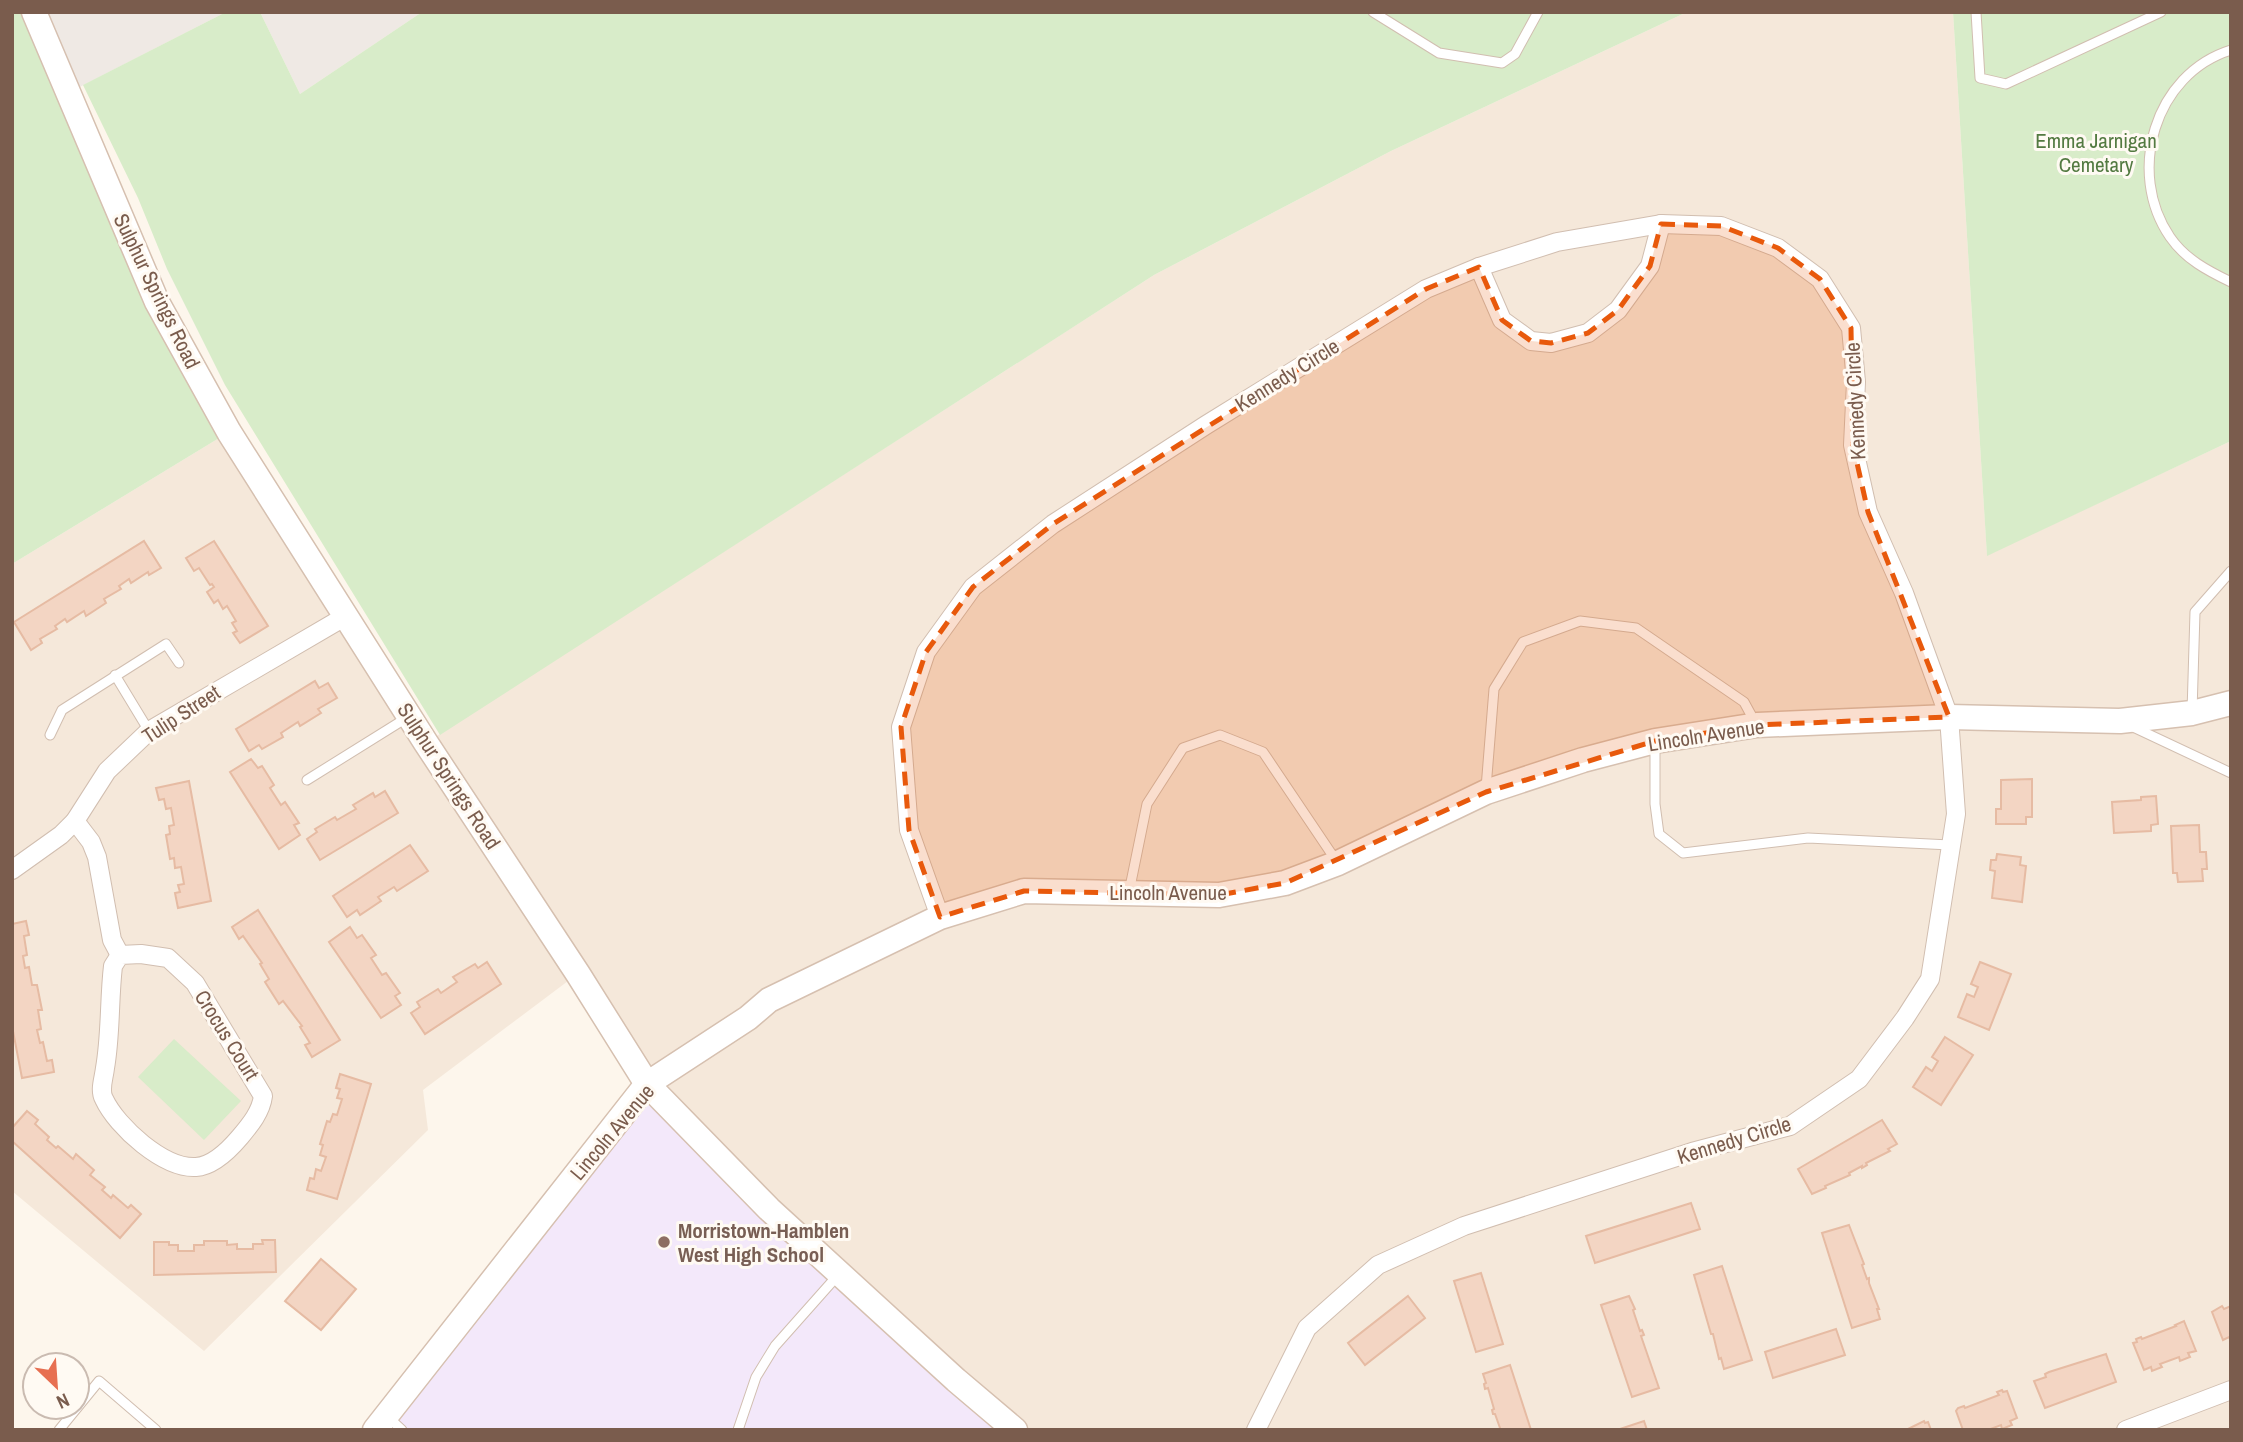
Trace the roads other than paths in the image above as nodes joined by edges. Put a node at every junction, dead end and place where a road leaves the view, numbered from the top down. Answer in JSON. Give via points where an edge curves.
{"nodes":[{"id":1,"x":34,"y":12,"type":"edge"},
{"id":2,"x":1373,"y":12,"type":"edge"},
{"id":3,"x":1538,"y":12,"type":"edge"},
{"id":4,"x":1976,"y":12,"type":"edge"},
{"id":5,"x":2161,"y":12,"type":"edge"},
{"id":6,"x":2231,"y":50,"type":"edge"},
{"id":7,"x":1661,"y":223,"type":"junction"},
{"id":8,"x":1479,"y":267,"type":"junction"},
{"id":9,"x":2231,"y":282,"type":"edge"},
{"id":10,"x":2231,"y":571,"type":"edge"},
{"id":11,"x":346,"y":616,"type":"junction"},
{"id":12,"x":178,"y":663,"type":"dead end"},
{"id":13,"x":115,"y":675,"type":"junction"},
{"id":14,"x":2231,"y":703,"type":"edge"},
{"id":15,"x":2192,"y":713,"type":"junction"},
{"id":16,"x":410,"y":717,"type":"junction"},
{"id":17,"x":1949,"y":717,"type":"junction"},
{"id":18,"x":2120,"y":721,"type":"junction"},
{"id":19,"x":1756,"y":725,"type":"junction"},
{"id":20,"x":149,"y":731,"type":"junction"},
{"id":21,"x":50,"y":736,"type":"dead end"},
{"id":22,"x":1655,"y":741,"type":"junction"},
{"id":23,"x":2231,"y":773,"type":"edge"},
{"id":24,"x":307,"y":780,"type":"dead end"},
{"id":25,"x":1486,"y":792,"type":"junction"},
{"id":26,"x":75,"y":821,"type":"junction"},
{"id":27,"x":1950,"y":845,"type":"junction"},
{"id":28,"x":1338,"y":863,"type":"junction"},
{"id":29,"x":12,"y":870,"type":"edge"},
{"id":30,"x":1129,"y":892,"type":"junction"},
{"id":31,"x":940,"y":916,"type":"junction"},
{"id":32,"x":120,"y":955,"type":"junction"},
{"id":33,"x":647,"y":1084,"type":"junction"},
{"id":34,"x":839,"y":1274,"type":"junction"},
{"id":35,"x":2231,"y":1390,"type":"edge"},
{"id":36,"x":388,"y":1425,"type":"edge"},
{"id":37,"x":59,"y":1430,"type":"edge"},
{"id":38,"x":156,"y":1430,"type":"edge"},
{"id":39,"x":738,"y":1430,"type":"edge"},
{"id":40,"x":1015,"y":1430,"type":"edge"},
{"id":41,"x":1256,"y":1430,"type":"edge"},
{"id":42,"x":2126,"y":1430,"type":"edge"}],
"edges":[{"from":1,"to":11,"type":"street","name":"Sulphur Springs Road","via":[[157,303],[249,467]]},
{"from":2,"to":3,"type":"lane","via":[[1439,53],[1502,63],[1515,54]]},
{"from":4,"to":5,"type":"lane","via":[[1980,78],[2006,85]]},
{"from":6,"to":9,"type":"lane","via":[[2217,54],[2182,80],[2158,116],[2148,157],[2152,200],[2171,238],[2201,268]]},
{"from":7,"to":8,"type":"street","name":"Kennedy Circle","via":[[1557,242]]},
{"from":7,"to":8,"type":"street","via":[[1650,266],[1618,310],[1588,333],[1551,343],[1531,341],[1502,320]]},
{"from":7,"to":17,"type":"street","name":"Kennedy Circle","via":[[1721,226],[1778,248],[1820,279],[1852,328],[1856,382],[1853,445],[1868,512],[1904,593]]},
{"from":8,"to":31,"type":"street","name":"Kennedy Circle","via":[[1426,289],[1206,425],[1053,524],[973,587],[926,652],[901,727],[909,830]]},
{"from":10,"to":15,"type":"lane","via":[[2195,612]]},
{"from":11,"to":16,"type":"street","name":"Sulphur Springs Road"},
{"from":11,"to":20,"type":"street","name":"Tulip Street"},
{"from":12,"to":13,"type":"lane","via":[[166,644]]},
{"from":13,"to":20,"type":"lane"},
{"from":13,"to":21,"type":"lane","via":[[62,710]]},
{"from":14,"to":15,"type":"street","name":"Lincoln Avenue"},
{"from":15,"to":18,"type":"street","name":"Lincoln Avenue"},
{"from":16,"to":24,"type":"lane"},
{"from":16,"to":33,"type":"street","name":"Sulphur Springs Road"},
{"from":17,"to":18,"type":"street","name":"Lincoln Avenue"},
{"from":17,"to":19,"type":"street","name":"Lincoln Avenue"},
{"from":17,"to":27,"type":"street","name":"Kennedy Circle","via":[[1956,814]]},
{"from":18,"to":23,"type":"lane"},
{"from":19,"to":22,"type":"street","name":"Lincoln Avenue"},
{"from":19,"to":25,"type":"lane","via":[[1744,702],[1636,628],[1580,621],[1523,642],[1493,690]]},
{"from":20,"to":26,"type":"street","name":"Tulip Street","via":[[107,771]]},
{"from":22,"to":25,"type":"street","name":"Lincoln Avenue"},
{"from":22,"to":27,"type":"lane","via":[[1659,834],[1683,853],[1808,838]]},
{"from":25,"to":28,"type":"street","name":"Lincoln Avenue"},
{"from":26,"to":29,"type":"street","name":"Tulip Street"},
{"from":26,"to":32,"type":"street","via":[[97,857],[112,940]]},
{"from":27,"to":41,"type":"street","name":"Kennedy Circle","via":[[1930,979],[1859,1079],[1790,1126],[1692,1152],[1464,1226],[1378,1265],[1307,1328]]},
{"from":28,"to":30,"type":"street","name":"Lincoln Avenue","via":[[1285,883],[1219,895]]},
{"from":28,"to":30,"type":"lane","via":[[1263,752],[1220,734],[1183,748],[1147,804]]},
{"from":30,"to":31,"type":"street","name":"Lincoln Avenue","via":[[1024,891]]},
{"from":31,"to":33,"type":"street","name":"Lincoln Avenue","via":[[769,1000]]},
{"from":32,"to":32,"type":"street","name":"Crocus Court","via":[[110,984],[103,1098],[130,1132],[171,1163],[197,1167],[213,1162],[247,1128],[263,1096],[195,983],[168,958]]},
{"from":33,"to":34,"type":"street","name":"Sulphur Springs Road"},
{"from":33,"to":36,"type":"street","name":"Lincoln Avenue"},
{"from":34,"to":39,"type":"lane","via":[[775,1346],[756,1377]]},
{"from":34,"to":40,"type":"street","name":"Sulphur Springs Road"},
{"from":35,"to":42,"type":"street"},
{"from":37,"to":38,"type":"lane","via":[[99,1381]]}]}
